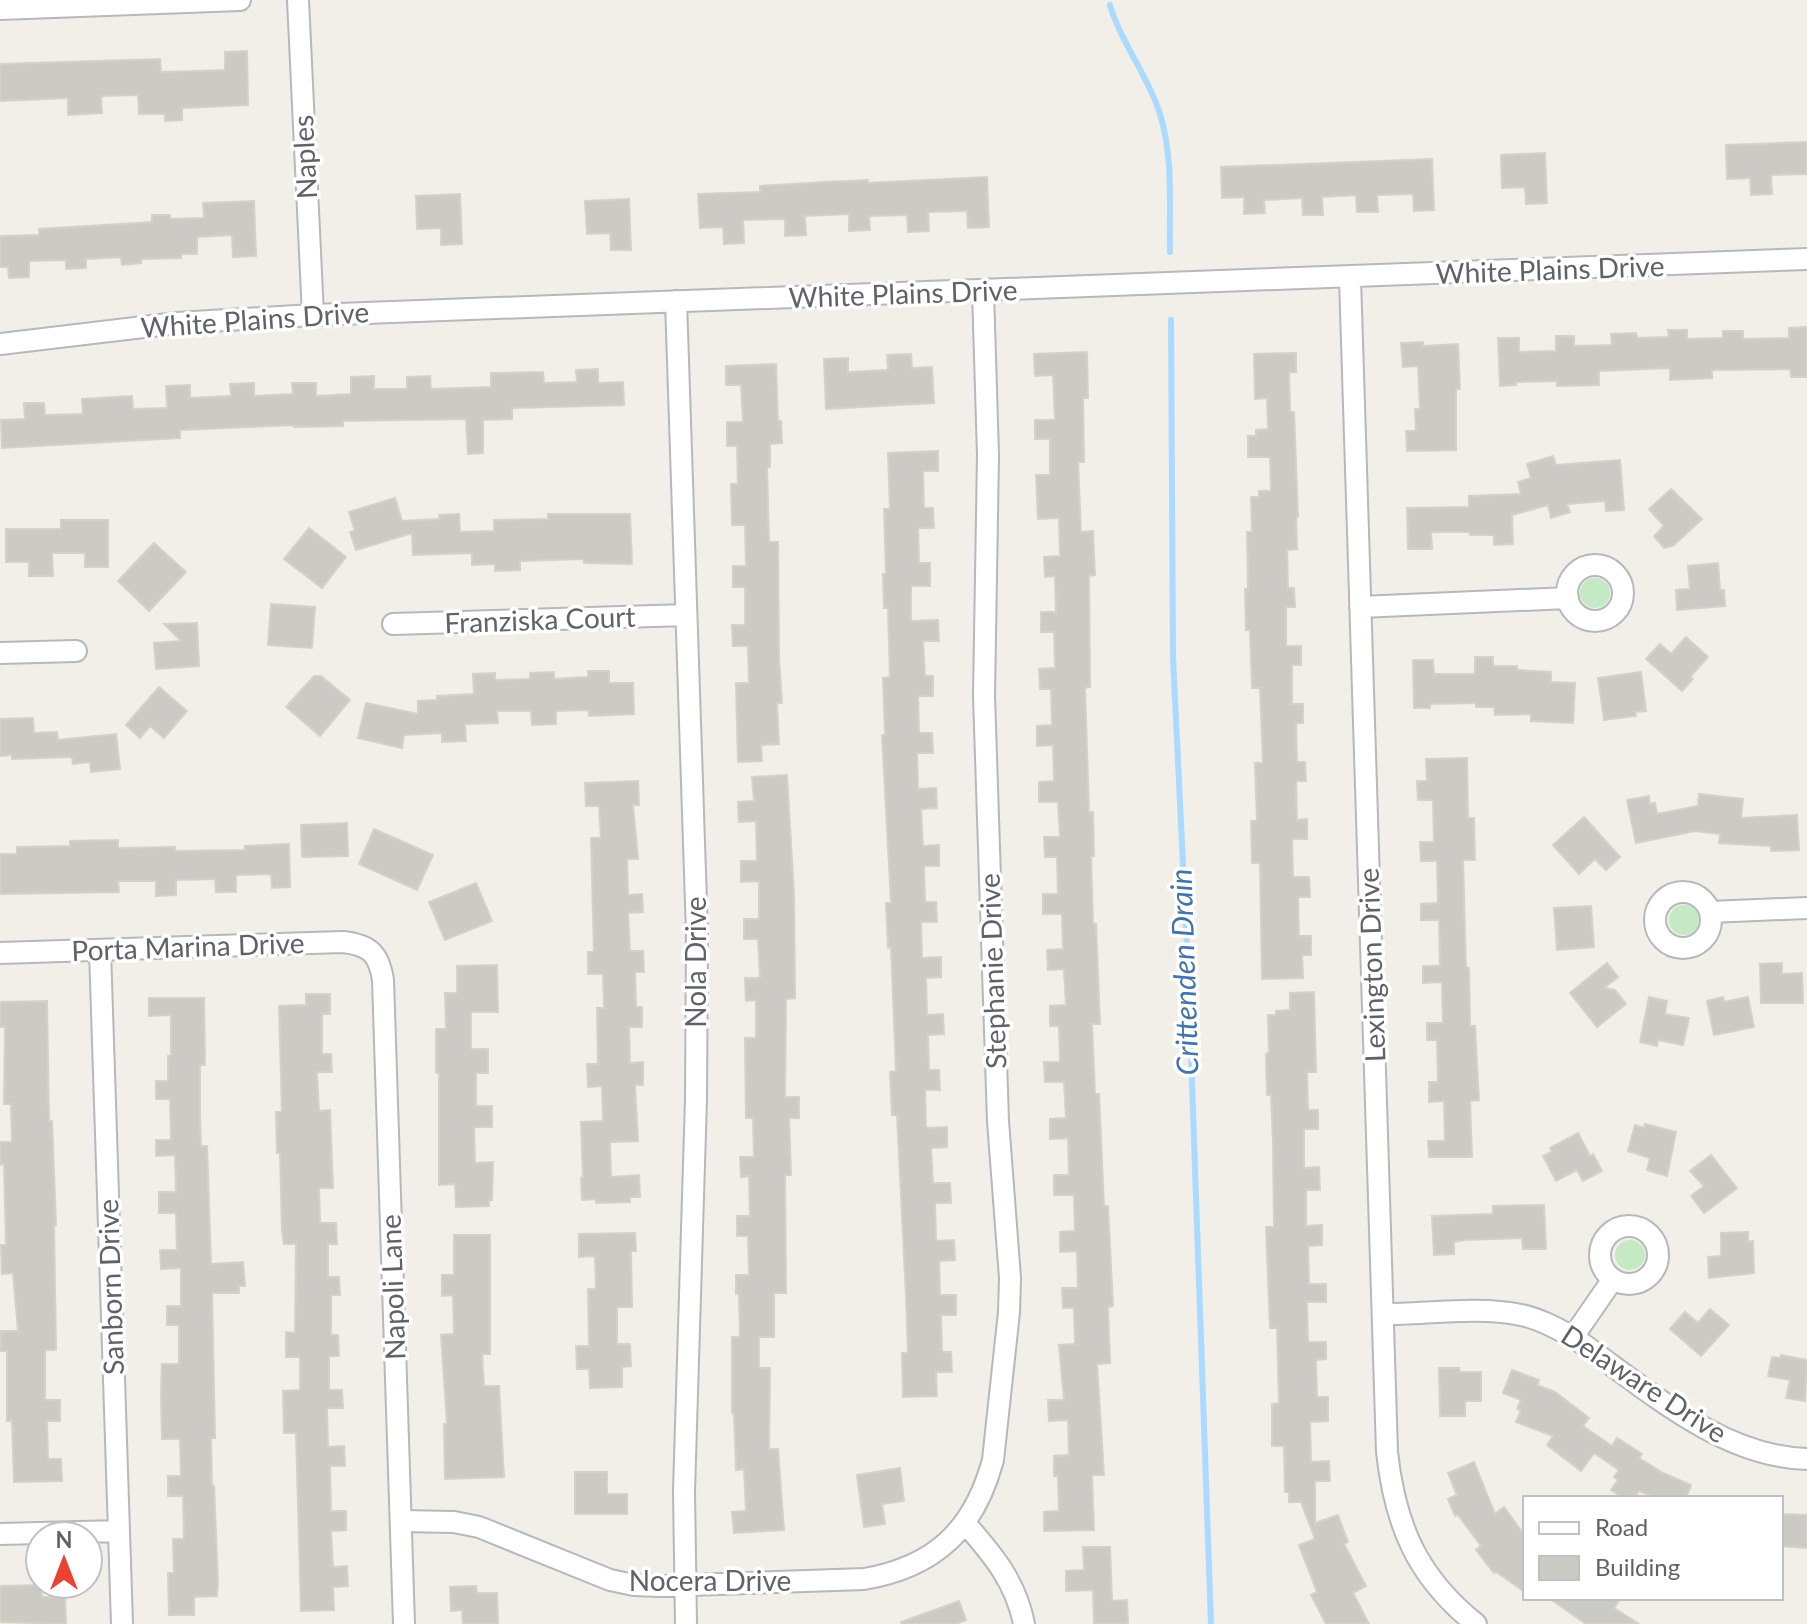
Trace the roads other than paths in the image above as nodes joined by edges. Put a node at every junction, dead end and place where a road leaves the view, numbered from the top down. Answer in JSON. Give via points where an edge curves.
{"nodes":[{"id":1,"x":240,"y":0,"type":"edge"},
{"id":2,"x":298,"y":0,"type":"edge"},
{"id":3,"x":0,"y":9,"type":"edge"},
{"id":4,"x":1807,"y":259,"type":"edge"},
{"id":5,"x":1350,"y":278,"type":"junction"},
{"id":6,"x":983,"y":291,"type":"junction"},
{"id":7,"x":676,"y":301,"type":"junction"},
{"id":8,"x":313,"y":315,"type":"junction"},
{"id":9,"x":0,"y":344,"type":"edge"},
{"id":10,"x":1568,"y":598,"type":"dead end"},
{"id":11,"x":1360,"y":607,"type":"junction"},
{"id":12,"x":686,"y":615,"type":"junction"},
{"id":13,"x":393,"y":624,"type":"dead end"},
{"id":14,"x":76,"y":651,"type":"dead end"},
{"id":15,"x":0,"y":653,"type":"edge"},
{"id":16,"x":1807,"y":908,"type":"edge"},
{"id":17,"x":1710,"y":912,"type":"dead end"},
{"id":18,"x":100,"y":950,"type":"junction"},
{"id":19,"x":374,"y":952,"type":"joint"},
{"id":20,"x":0,"y":953,"type":"edge"},
{"id":21,"x":1613,"y":1279,"type":"dead end"},
{"id":22,"x":1384,"y":1314,"type":"junction"},
{"id":23,"x":1573,"y":1337,"type":"junction"},
{"id":24,"x":1807,"y":1459,"type":"edge"},
{"id":25,"x":401,"y":1521,"type":"junction"},
{"id":26,"x":965,"y":1523,"type":"junction"},
{"id":27,"x":119,"y":1531,"type":"junction"},
{"id":28,"x":0,"y":1534,"type":"edge"},
{"id":29,"x":685,"y":1585,"type":"junction"},
{"id":30,"x":122,"y":1624,"type":"edge"},
{"id":31,"x":404,"y":1624,"type":"edge"},
{"id":32,"x":686,"y":1624,"type":"edge"},
{"id":33,"x":1024,"y":1624,"type":"edge"},
{"id":34,"x":1476,"y":1624,"type":"edge"}],
"edges":[{"from":1,"to":3,"type":"street"},
{"from":2,"to":8,"type":"street","name":"Naples"},
{"from":4,"to":5,"type":"street","name":"White Plains Drive"},
{"from":5,"to":6,"type":"street","name":"White Plains Drive"},
{"from":5,"to":11,"type":"street","name":"Lexington Drive"},
{"from":6,"to":7,"type":"street","name":"White Plains Drive"},
{"from":6,"to":26,"type":"street","name":"Stephanie Drive","via":[[988,455],[984,683],[998,1121],[1010,1278],[993,1460],[987,1484]]},
{"from":7,"to":8,"type":"street","name":"White Plains Drive"},
{"from":7,"to":12,"type":"street","name":"Nola Drive"},
{"from":8,"to":9,"type":"street","name":"White Plains Drive","via":[[177,323]]},
{"from":10,"to":11,"type":"street"},
{"from":11,"to":22,"type":"street","name":"Lexington Drive"},
{"from":12,"to":13,"type":"street","name":"Franziska Court"},
{"from":12,"to":29,"type":"street","name":"Nola Drive","via":[[697,995]]},
{"from":14,"to":15,"type":"street"},
{"from":16,"to":17,"type":"street"},
{"from":18,"to":19,"type":"street","name":"Porta Marina Drive","via":[[343,942]]},
{"from":18,"to":20,"type":"street","name":"Porta Marina Drive"},
{"from":18,"to":27,"type":"street","name":"Sanborn Drive"},
{"from":19,"to":25,"type":"street","name":"Napoli Lane","via":[[383,980]]},
{"from":21,"to":23,"type":"street"},
{"from":22,"to":23,"type":"street","name":"Delaware Drive","via":[[1521,1315]]},
{"from":22,"to":34,"type":"street","name":"Lexington Drive","via":[[1387,1452],[1397,1514],[1421,1566]]},
{"from":23,"to":24,"type":"street","name":"Delaware Drive","via":[[1716,1435],[1769,1454]]},
{"from":25,"to":29,"type":"street","name":"Nocera Drive","via":[[479,1527],[610,1580]]},
{"from":25,"to":31,"type":"street","name":"Napoli Lane"},
{"from":26,"to":29,"type":"street","name":"Nocera Drive","via":[[933,1554],[889,1575]]},
{"from":26,"to":33,"type":"street","via":[[1009,1577]]},
{"from":27,"to":28,"type":"street"},
{"from":27,"to":30,"type":"street","name":"Sanborn Drive"},
{"from":29,"to":32,"type":"street","name":"Nola Drive"}]}
